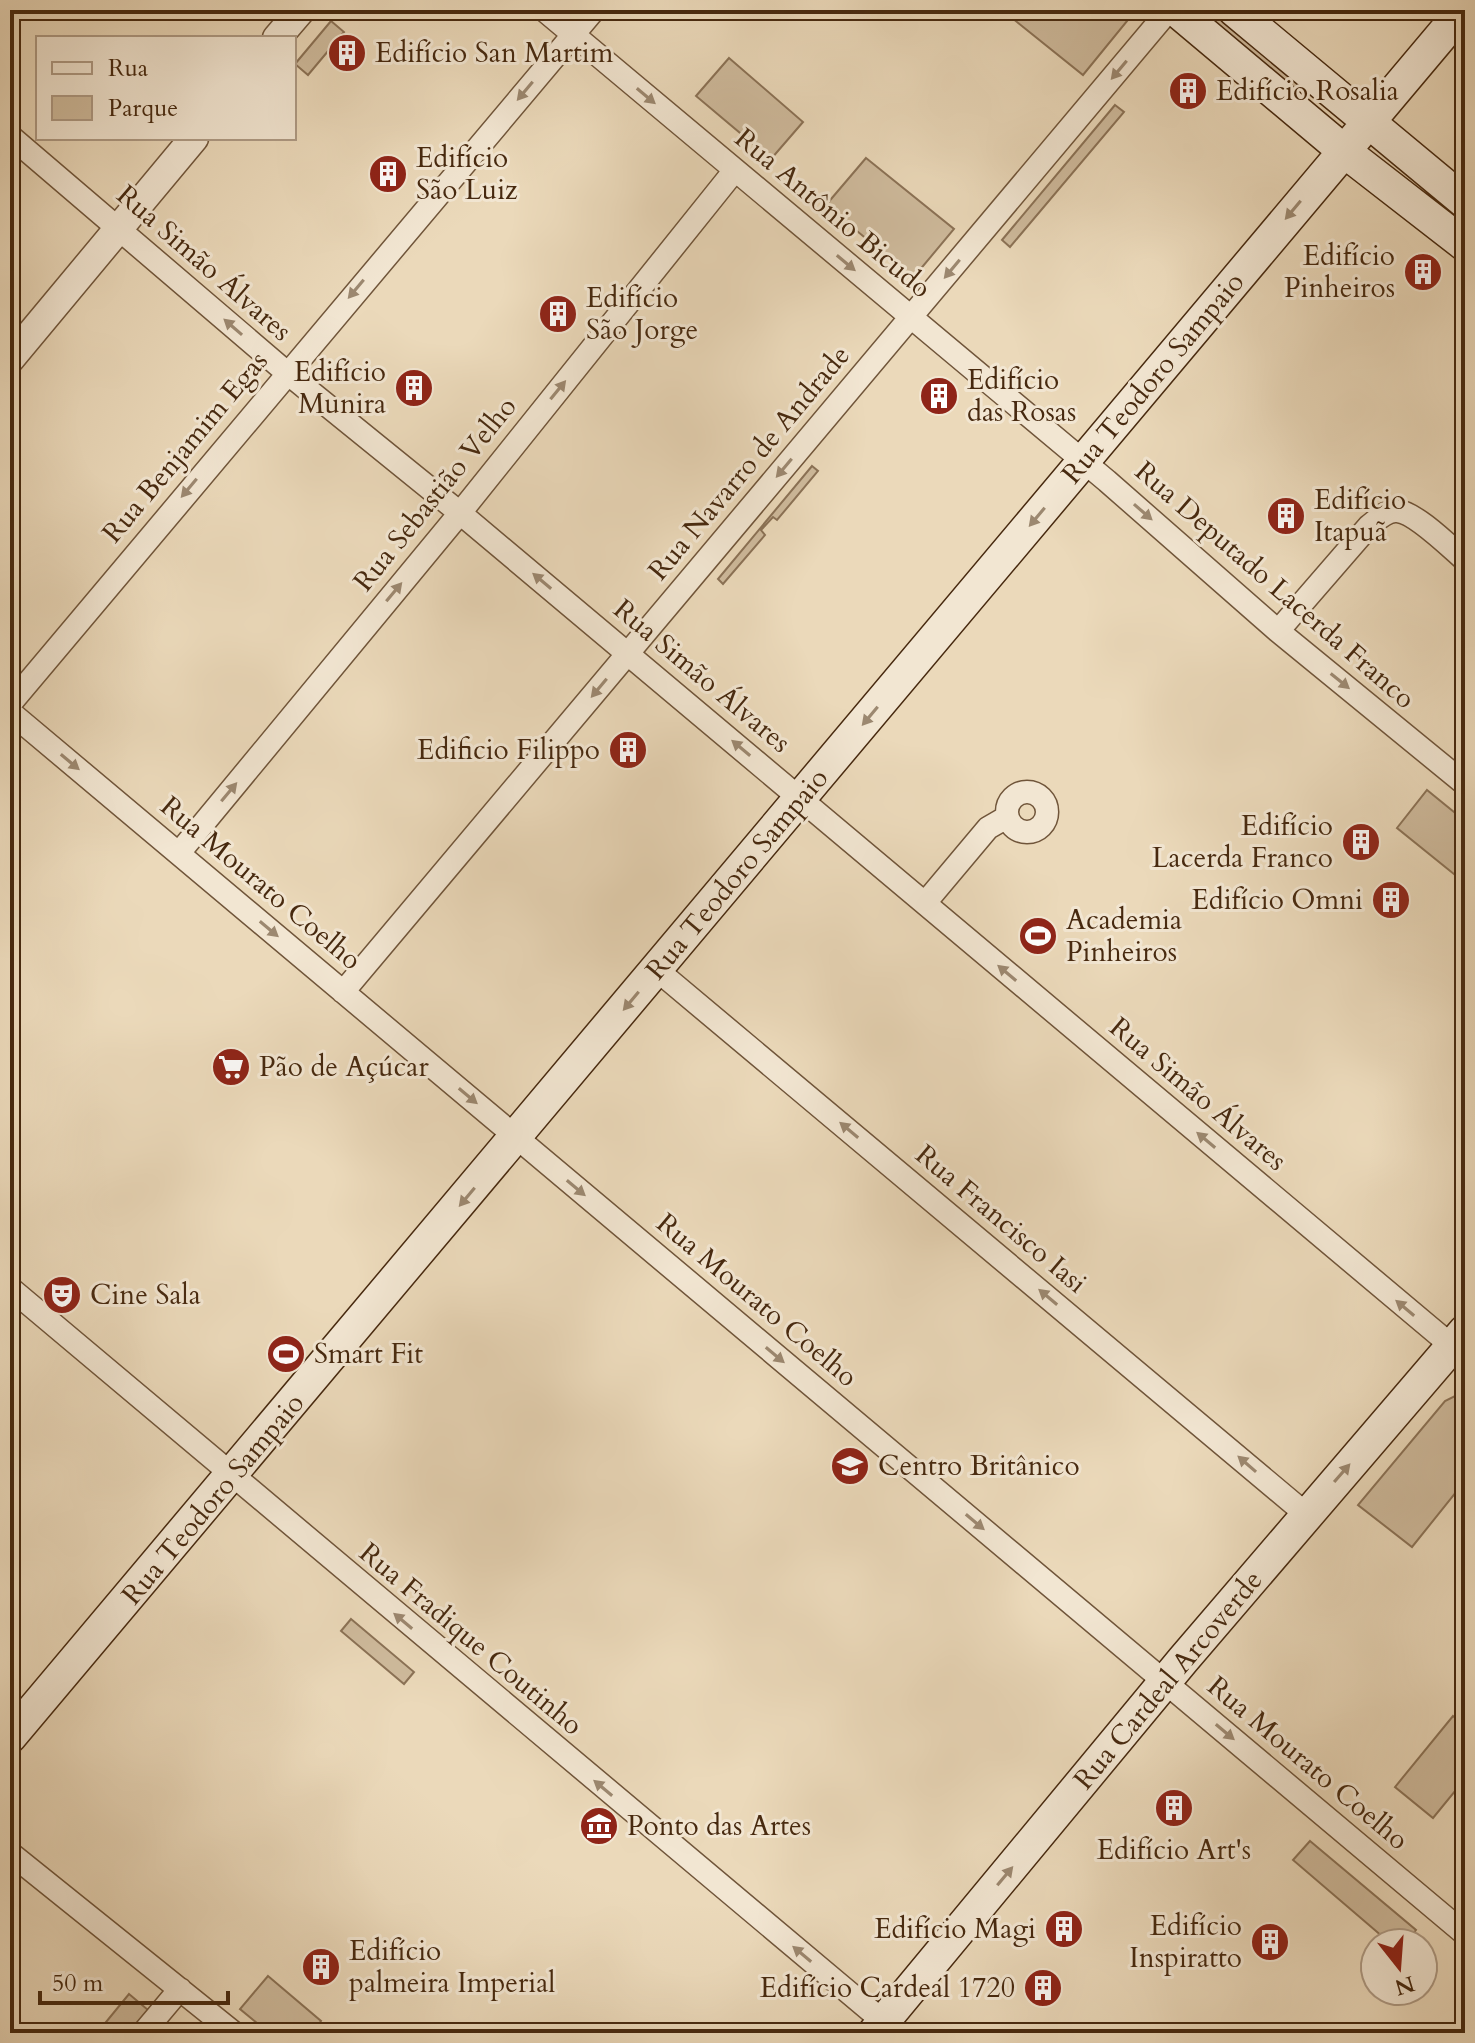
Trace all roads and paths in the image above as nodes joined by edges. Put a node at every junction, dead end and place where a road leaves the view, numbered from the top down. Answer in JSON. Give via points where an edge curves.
{"nodes":[{"id":1,"x":301,"y":10,"type":"edge"},
{"id":2,"x":544,"y":10,"type":"edge"},
{"id":3,"x":594,"y":10,"type":"edge"},
{"id":4,"x":1169,"y":10,"type":"edge"},
{"id":5,"x":1176,"y":10,"type":"edge"},
{"id":6,"x":1234,"y":10,"type":"edge"},
{"id":7,"x":1463,"y":10,"type":"edge"},
{"id":8,"x":573,"y":35,"type":"junction"},
{"id":9,"x":279,"y":36,"type":"edge"},
{"id":10,"x":1367,"y":122,"type":"junction"},
{"id":11,"x":10,"y":136,"type":"edge"},
{"id":12,"x":192,"y":140,"type":"edge"},
{"id":13,"x":1344,"y":151,"type":"junction"},
{"id":14,"x":735,"y":170,"type":"junction"},
{"id":15,"x":1465,"y":202,"type":"edge"},
{"id":16,"x":119,"y":229,"type":"junction"},
{"id":17,"x":1465,"y":245,"type":"edge"},
{"id":18,"x":911,"y":317,"type":"junction"},
{"id":19,"x":10,"y":359,"type":"edge"},
{"id":20,"x":286,"y":372,"type":"junction"},
{"id":21,"x":1084,"y":461,"type":"junction"},
{"id":22,"x":460,"y":513,"type":"junction"},
{"id":23,"x":1465,"y":560,"type":"edge"},
{"id":24,"x":1278,"y":631,"type":"junction"},
{"id":25,"x":628,"y":653,"type":"junction"},
{"id":26,"x":10,"y":704,"type":"edge"},
{"id":27,"x":10,"y":712,"type":"edge"},
{"id":28,"x":1465,"y":784,"type":"edge"},
{"id":29,"x":801,"y":798,"type":"junction"},
{"id":30,"x":1007,"y":817,"type":"dead end"},
{"id":31,"x":179,"y":853,"type":"junction"},
{"id":32,"x":925,"y":903,"type":"junction"},
{"id":33,"x":657,"y":970,"type":"junction"},
{"id":34,"x":343,"y":992,"type":"junction"},
{"id":35,"x":517,"y":1137,"type":"junction"},
{"id":36,"x":10,"y":1288,"type":"edge"},
{"id":37,"x":1461,"y":1345,"type":"edge"},
{"id":38,"x":232,"y":1477,"type":"junction"},
{"id":39,"x":1307,"y":1515,"type":"junction"},
{"id":40,"x":1165,"y":1682,"type":"junction"},
{"id":41,"x":10,"y":1737,"type":"edge"},
{"id":42,"x":10,"y":1853,"type":"edge"},
{"id":43,"x":1465,"y":1934,"type":"edge"},
{"id":44,"x":180,"y":1989,"type":"junction"},
{"id":45,"x":885,"y":2029,"type":"edge"},
{"id":46,"x":143,"y":2033,"type":"edge"},
{"id":47,"x":234,"y":2033,"type":"edge"}],
"edges":[{"from":1,"to":9,"type":"street"},
{"from":2,"to":8,"type":"street","name":"Rua Antônio Bicudo"},
{"from":3,"to":8,"type":"street","name":"Rua Benjamim Egas"},
{"from":4,"to":18,"type":"street","name":"Rua Navarro de Andrade","one_way":true},
{"from":5,"to":13,"type":"main road"},
{"from":6,"to":10,"type":"main road"},
{"from":7,"to":10,"type":"main road","name":"Rua Teodoro Sampaio"},
{"from":8,"to":14,"type":"street","name":"Rua Antônio Bicudo","one_way":true},
{"from":8,"to":20,"type":"street","name":"Rua Benjamim Egas","one_way":true},
{"from":10,"to":13,"type":"main road","name":"Rua Teodoro Sampaio"},
{"from":10,"to":15,"type":"main road"},
{"from":11,"to":16,"type":"street","name":"Rua Simão Álvares"},
{"from":12,"to":16,"type":"street"},
{"from":13,"to":17,"type":"main road"},
{"from":13,"to":21,"type":"main road","name":"Rua Teodoro Sampaio","one_way":true},
{"from":14,"to":18,"type":"street","name":"Rua Antônio Bicudo","one_way":true},
{"from":22,"to":14,"type":"street","name":"Rua Sebastião Velho","one_way":true},
{"from":16,"to":19,"type":"street"},
{"from":20,"to":16,"type":"street","name":"Rua Simão Álvares","one_way":true},
{"from":18,"to":21,"type":"street","name":"Rua Antônio Bicudo"},
{"from":18,"to":25,"type":"street","name":"Rua Navarro de Andrade","one_way":true},
{"from":20,"to":22,"type":"street","name":"Rua Simão Álvares"},
{"from":20,"to":26,"type":"street","name":"Rua Benjamim Egas","one_way":true},
{"from":21,"to":24,"type":"street","name":"Rua Deputado Lacerda Franco","one_way":true},
{"from":21,"to":29,"type":"main road","name":"Rua Teodoro Sampaio","one_way":true},
{"from":25,"to":22,"type":"street","name":"Rua Simão Álvares","one_way":true},
{"from":31,"to":22,"type":"street","name":"Rua Sebastião Velho","one_way":true},
{"from":23,"to":24,"type":"street","via":[[1414,518],[1398,510],[1386,512]]},
{"from":24,"to":28,"type":"street","name":"Rua Deputado Lacerda Franco","one_way":true},
{"from":29,"to":25,"type":"street","name":"Rua Simão Álvares","one_way":true},
{"from":25,"to":34,"type":"street","name":"Rua Navarro de Andrade","one_way":true},
{"from":27,"to":31,"type":"street","name":"Rua Mourato Coelho","one_way":true},
{"from":29,"to":32,"type":"street","name":"Rua Simão Álvares"},
{"from":29,"to":33,"type":"main road","name":"Rua Teodoro Sampaio"},
{"from":30,"to":32,"type":"street","via":[[988,828]]},
{"from":31,"to":34,"type":"street","name":"Rua Mourato Coelho","one_way":true},
{"from":37,"to":32,"type":"street","name":"Rua Simão Álvares","one_way":true},
{"from":33,"to":35,"type":"main road","name":"Rua Teodoro Sampaio","one_way":true},
{"from":39,"to":33,"type":"street","name":"Rua Francisco Iasi","one_way":true},
{"from":34,"to":35,"type":"street","name":"Rua Mourato Coelho","one_way":true},
{"from":35,"to":38,"type":"main road","name":"Rua Teodoro Sampaio","one_way":true},
{"from":35,"to":40,"type":"street","name":"Rua Mourato Coelho","one_way":true},
{"from":36,"to":38,"type":"street","name":"Rua Fradique Coutinho"},
{"from":39,"to":37,"type":"main road","name":"Rua Cardeal Arcoverde","one_way":true},
{"from":38,"to":41,"type":"main road","name":"Rua Teodoro Sampaio"},
{"from":45,"to":38,"type":"street","name":"Rua Fradique Coutinho","one_way":true},
{"from":39,"to":40,"type":"main road","name":"Rua Cardeal Arcoverde"},
{"from":40,"to":43,"type":"street","name":"Rua Mourato Coelho","one_way":true},
{"from":45,"to":40,"type":"main road","name":"Rua Cardeal Arcoverde","one_way":true},
{"from":42,"to":44,"type":"street"},
{"from":44,"to":46,"type":"street"},
{"from":44,"to":47,"type":"street"}]}
